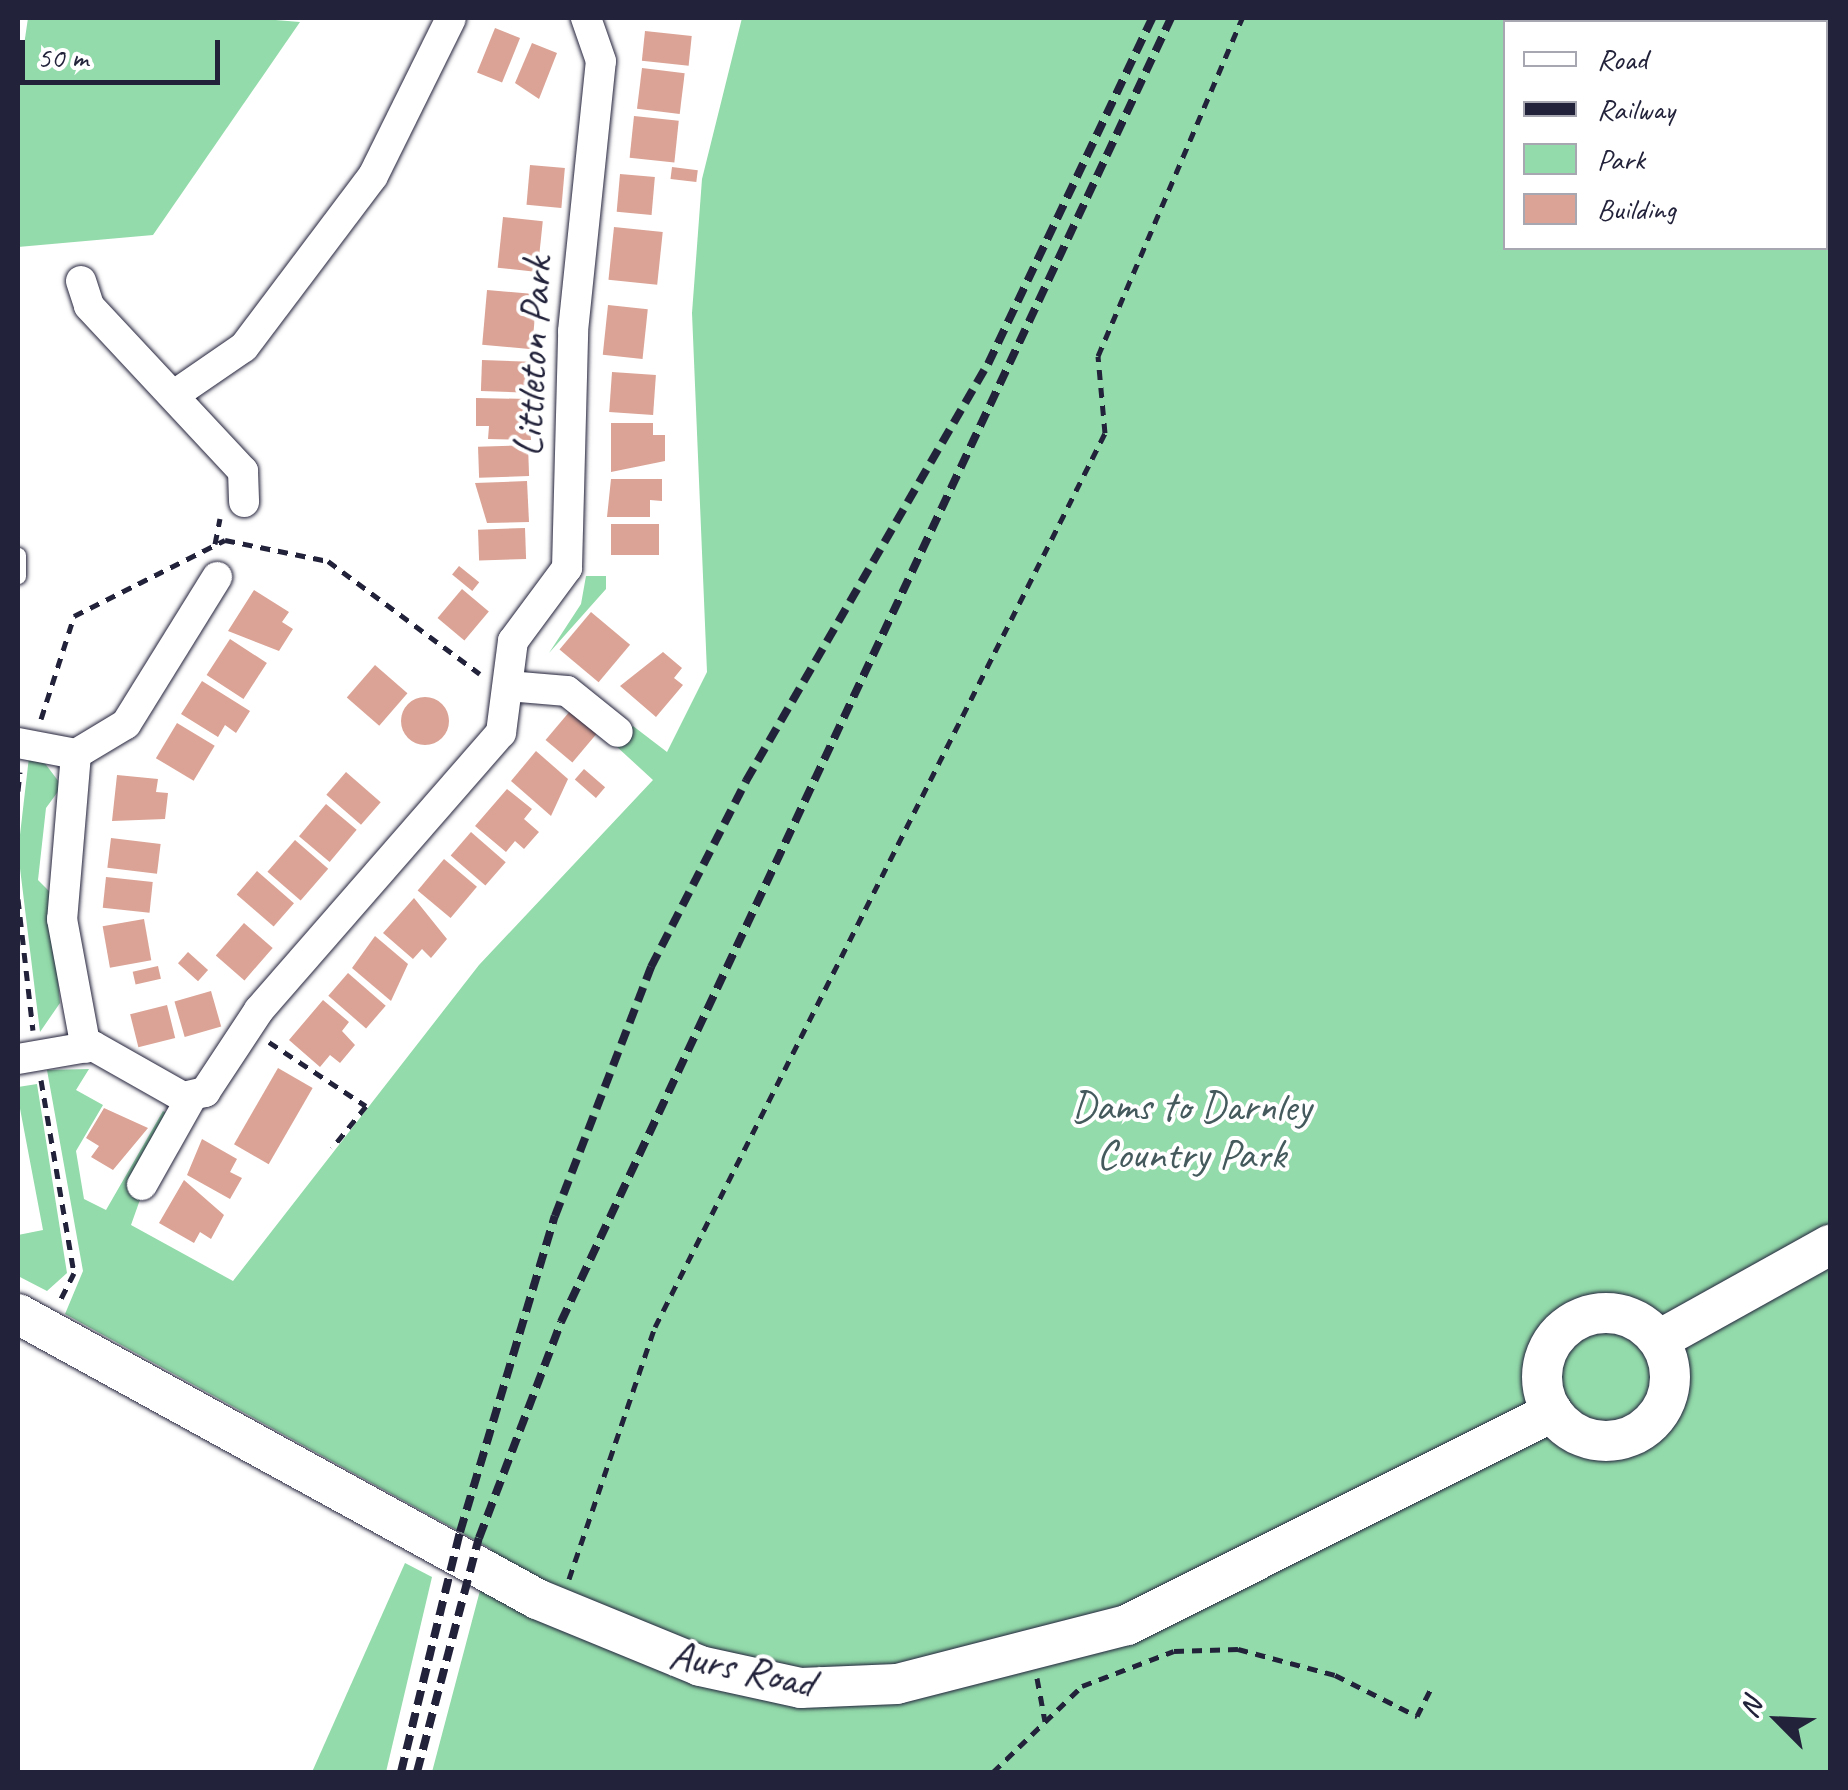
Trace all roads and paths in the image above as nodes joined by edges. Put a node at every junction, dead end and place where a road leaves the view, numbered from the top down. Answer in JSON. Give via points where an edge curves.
{"nodes":[{"id":1,"x":451,"y":18,"type":"edge"},
{"id":2,"x":586,"y":18,"type":"edge"},
{"id":3,"x":1242,"y":18,"type":"edge"},
{"id":4,"x":81,"y":281,"type":"dead end"},
{"id":5,"x":177,"y":393,"type":"junction"},
{"id":6,"x":244,"y":502,"type":"dead end"},
{"id":7,"x":18,"y":555,"type":"edge"},
{"id":8,"x":18,"y":576,"type":"edge"},
{"id":9,"x":216,"y":576,"type":"dead end"},
{"id":10,"x":508,"y":686,"type":"junction"},
{"id":11,"x":618,"y":732,"type":"dead end"},
{"id":12,"x":26,"y":745,"type":"edge"},
{"id":13,"x":76,"y":754,"type":"junction"},
{"id":14,"x":18,"y":899,"type":"edge"},
{"id":15,"x":244,"y":1029,"type":"junction"},
{"id":16,"x":86,"y":1048,"type":"junction"},
{"id":17,"x":27,"y":1057,"type":"edge"},
{"id":18,"x":190,"y":1098,"type":"junction"},
{"id":19,"x":332,"y":1148,"type":"dead end"},
{"id":20,"x":142,"y":1185,"type":"dead end"},
{"id":21,"x":1830,"y":1245,"type":"edge"},
{"id":22,"x":32,"y":1322,"type":"edge"},
{"id":23,"x":1659,"y":1340,"type":"junction"},
{"id":24,"x":1553,"y":1412,"type":"junction"},
{"id":25,"x":559,"y":1610,"type":"junction"},
{"id":26,"x":1035,"y":1670,"type":"dead end"},
{"id":27,"x":1430,"y":1690,"type":"dead end"},
{"id":28,"x":1046,"y":1722,"type":"junction"},
{"id":29,"x":994,"y":1772,"type":"edge"}],
"edges":[{"from":1,"to":5,"type":"street","via":[[374,176],[244,347]]},
{"from":2,"to":10,"type":"street","name":"Littleton Park","via":[[601,60],[573,331],[567,568],[513,641]]},
{"from":3,"to":25,"type":"path","via":[[1098,356],[1105,433],[655,1327]]},
{"from":4,"to":5,"type":"street","via":[[89,306]]},
{"from":5,"to":6,"type":"street","via":[[243,471]]},
{"from":7,"to":8,"type":"lane"},
{"from":9,"to":13,"type":"street","via":[[126,724]]},
{"from":10,"to":11,"type":"street","via":[[567,691]]},
{"from":10,"to":12,"type":"path","via":[[470,669],[328,562],[225,540],[74,616]]},
{"from":10,"to":15,"type":"street","name":"Littleton Park","via":[[500,733]]},
{"from":12,"to":13,"type":"street"},
{"from":13,"to":16,"type":"street","via":[[62,920]]},
{"from":14,"to":17,"type":"path"},
{"from":15,"to":18,"type":"street","name":"Littleton Park","via":[[215,1082]]},
{"from":15,"to":19,"type":"path","via":[[366,1106]]},
{"from":16,"to":17,"type":"street"},
{"from":16,"to":18,"type":"street"},
{"from":17,"to":22,"type":"path","via":[[74,1274]]},
{"from":18,"to":20,"type":"street","name":"Littleton Park"},
{"from":21,"to":23,"type":"street"},
{"from":22,"to":25,"type":"street","name":"Aurs Road"},
{"from":23,"to":24,"type":"street","via":[[1624,1315],[1591,1315],[1562,1330],[1543,1370]]},
{"from":23,"to":24,"type":"street","via":[[1670,1379],[1641,1431],[1593,1439]]},
{"from":24,"to":25,"type":"street","name":"Aurs Road","via":[[1126,1625],[897,1684],[749,1679]]},
{"from":26,"to":28,"type":"path"},
{"from":27,"to":28,"type":"path","via":[[1417,1716],[1335,1676],[1254,1654],[1174,1651],[1082,1686]]},
{"from":28,"to":29,"type":"path"}]}
